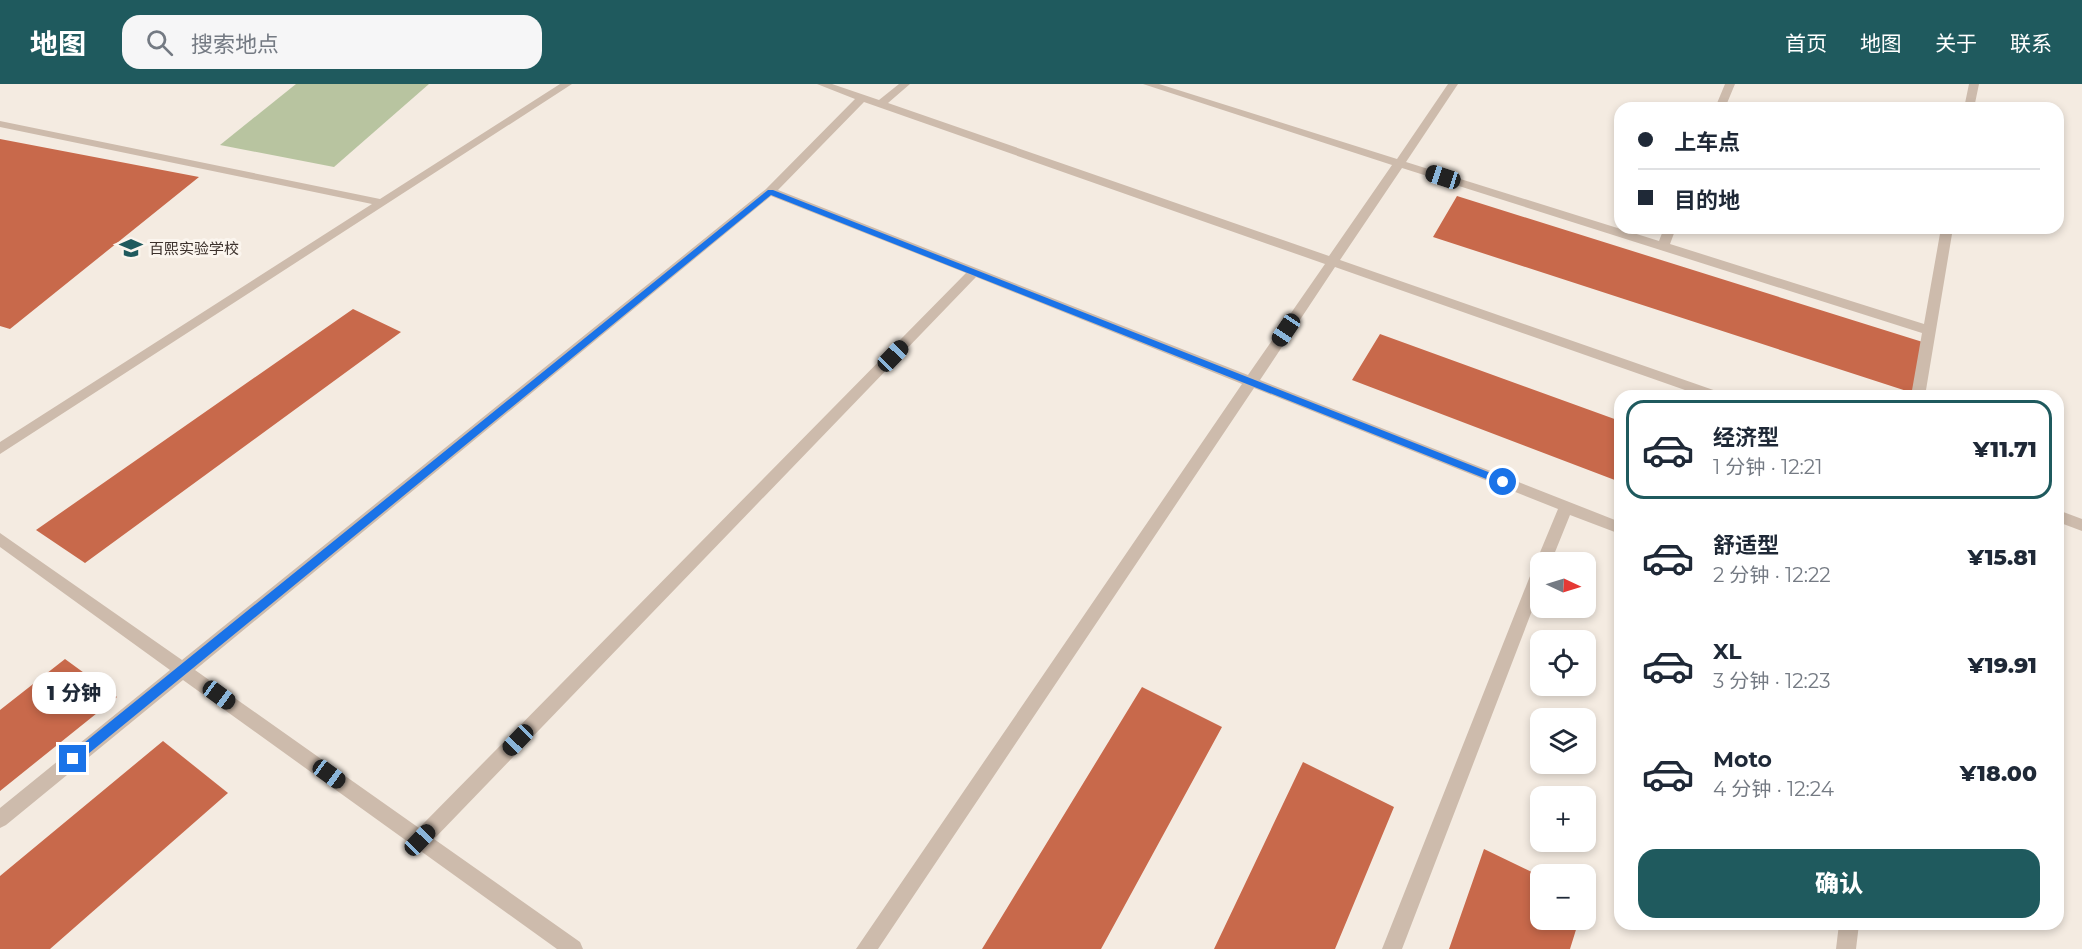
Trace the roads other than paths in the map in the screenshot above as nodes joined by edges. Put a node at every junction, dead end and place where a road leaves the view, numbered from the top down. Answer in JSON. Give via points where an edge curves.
{"nodes":[{"id":1,"x":567,"y":84,"type":"edge"},
{"id":2,"x":822,"y":84,"type":"edge"},
{"id":3,"x":905,"y":84,"type":"edge"},
{"id":4,"x":1148,"y":84,"type":"edge"},
{"id":5,"x":1453,"y":84,"type":"edge"},
{"id":6,"x":1730,"y":84,"type":"edge"},
{"id":7,"x":1974,"y":84,"type":"edge"},
{"id":8,"x":862,"y":98,"type":"junction"},
{"id":9,"x":1722,"y":102,"type":"edge"},
{"id":10,"x":1971,"y":102,"type":"edge"},
{"id":11,"x":881,"y":104,"type":"junction"},
{"id":12,"x":0,"y":124,"type":"edge"},
{"id":13,"x":1400,"y":163,"type":"junction"},
{"id":14,"x":770,"y":192,"type":"junction"},
{"id":15,"x":382,"y":203,"type":"junction"},
{"id":16,"x":1614,"y":231,"type":"edge"},
{"id":17,"x":1625,"y":234,"type":"edge"},
{"id":18,"x":1668,"y":234,"type":"edge"},
{"id":19,"x":1946,"y":234,"type":"edge"},
{"id":20,"x":1663,"y":246,"type":"junction"},
{"id":21,"x":1333,"y":260,"type":"junction"},
{"id":22,"x":974,"y":272,"type":"junction"},
{"id":23,"x":1928,"y":330,"type":"junction"},
{"id":24,"x":1251,"y":382,"type":"junction"},
{"id":25,"x":1700,"y":390,"type":"edge"},
{"id":26,"x":1919,"y":390,"type":"edge"},
{"id":27,"x":0,"y":448,"type":"edge"},
{"id":28,"x":1566,"y":507,"type":"junction"},
{"id":29,"x":2064,"y":518,"type":"edge"},
{"id":30,"x":2082,"y":525,"type":"edge"},
{"id":31,"x":1614,"y":526,"type":"edge"},
{"id":32,"x":0,"y":539,"type":"edge"},
{"id":33,"x":1548,"y":552,"type":"edge"},
{"id":34,"x":1530,"y":597,"type":"edge"},
{"id":35,"x":182,"y":669,"type":"junction"},
{"id":36,"x":0,"y":819,"type":"edge"},
{"id":37,"x":420,"y":840,"type":"junction"},
{"id":38,"x":1848,"y":930,"type":"edge"},
{"id":39,"x":573,"y":949,"type":"edge"},
{"id":40,"x":866,"y":949,"type":"edge"},
{"id":41,"x":1392,"y":949,"type":"edge"},
{"id":42,"x":1846,"y":949,"type":"edge"}],
"edges":[{"from":1,"to":15,"type":"street"},
{"from":2,"to":8,"type":"street"},
{"from":3,"to":11,"type":"street"},
{"from":4,"to":13,"type":"street"},
{"from":5,"to":13,"type":"street"},
{"from":6,"to":9,"type":"street"},
{"from":7,"to":10,"type":"street"},
{"from":8,"to":11,"type":"street"},
{"from":8,"to":14,"type":"street"},
{"from":11,"to":21,"type":"street"},
{"from":12,"to":15,"type":"street"},
{"from":13,"to":16,"type":"street"},
{"from":13,"to":21,"type":"street"},
{"from":14,"to":22,"type":"street"},
{"from":14,"to":35,"type":"street"},
{"from":15,"to":27,"type":"street"},
{"from":17,"to":20,"type":"street"},
{"from":18,"to":20,"type":"street"},
{"from":19,"to":23,"type":"street"},
{"from":20,"to":23,"type":"street"},
{"from":21,"to":24,"type":"street"},
{"from":21,"to":25,"type":"street"},
{"from":22,"to":24,"type":"street"},
{"from":22,"to":37,"type":"street"},
{"from":23,"to":26,"type":"street"},
{"from":24,"to":28,"type":"street"},
{"from":24,"to":40,"type":"street"},
{"from":28,"to":31,"type":"street"},
{"from":28,"to":33,"type":"street"},
{"from":29,"to":30,"type":"street"},
{"from":32,"to":35,"type":"street"},
{"from":34,"to":41,"type":"street"},
{"from":35,"to":36,"type":"street"},
{"from":35,"to":37,"type":"street"},
{"from":37,"to":39,"type":"street"},
{"from":38,"to":42,"type":"street"}]}
